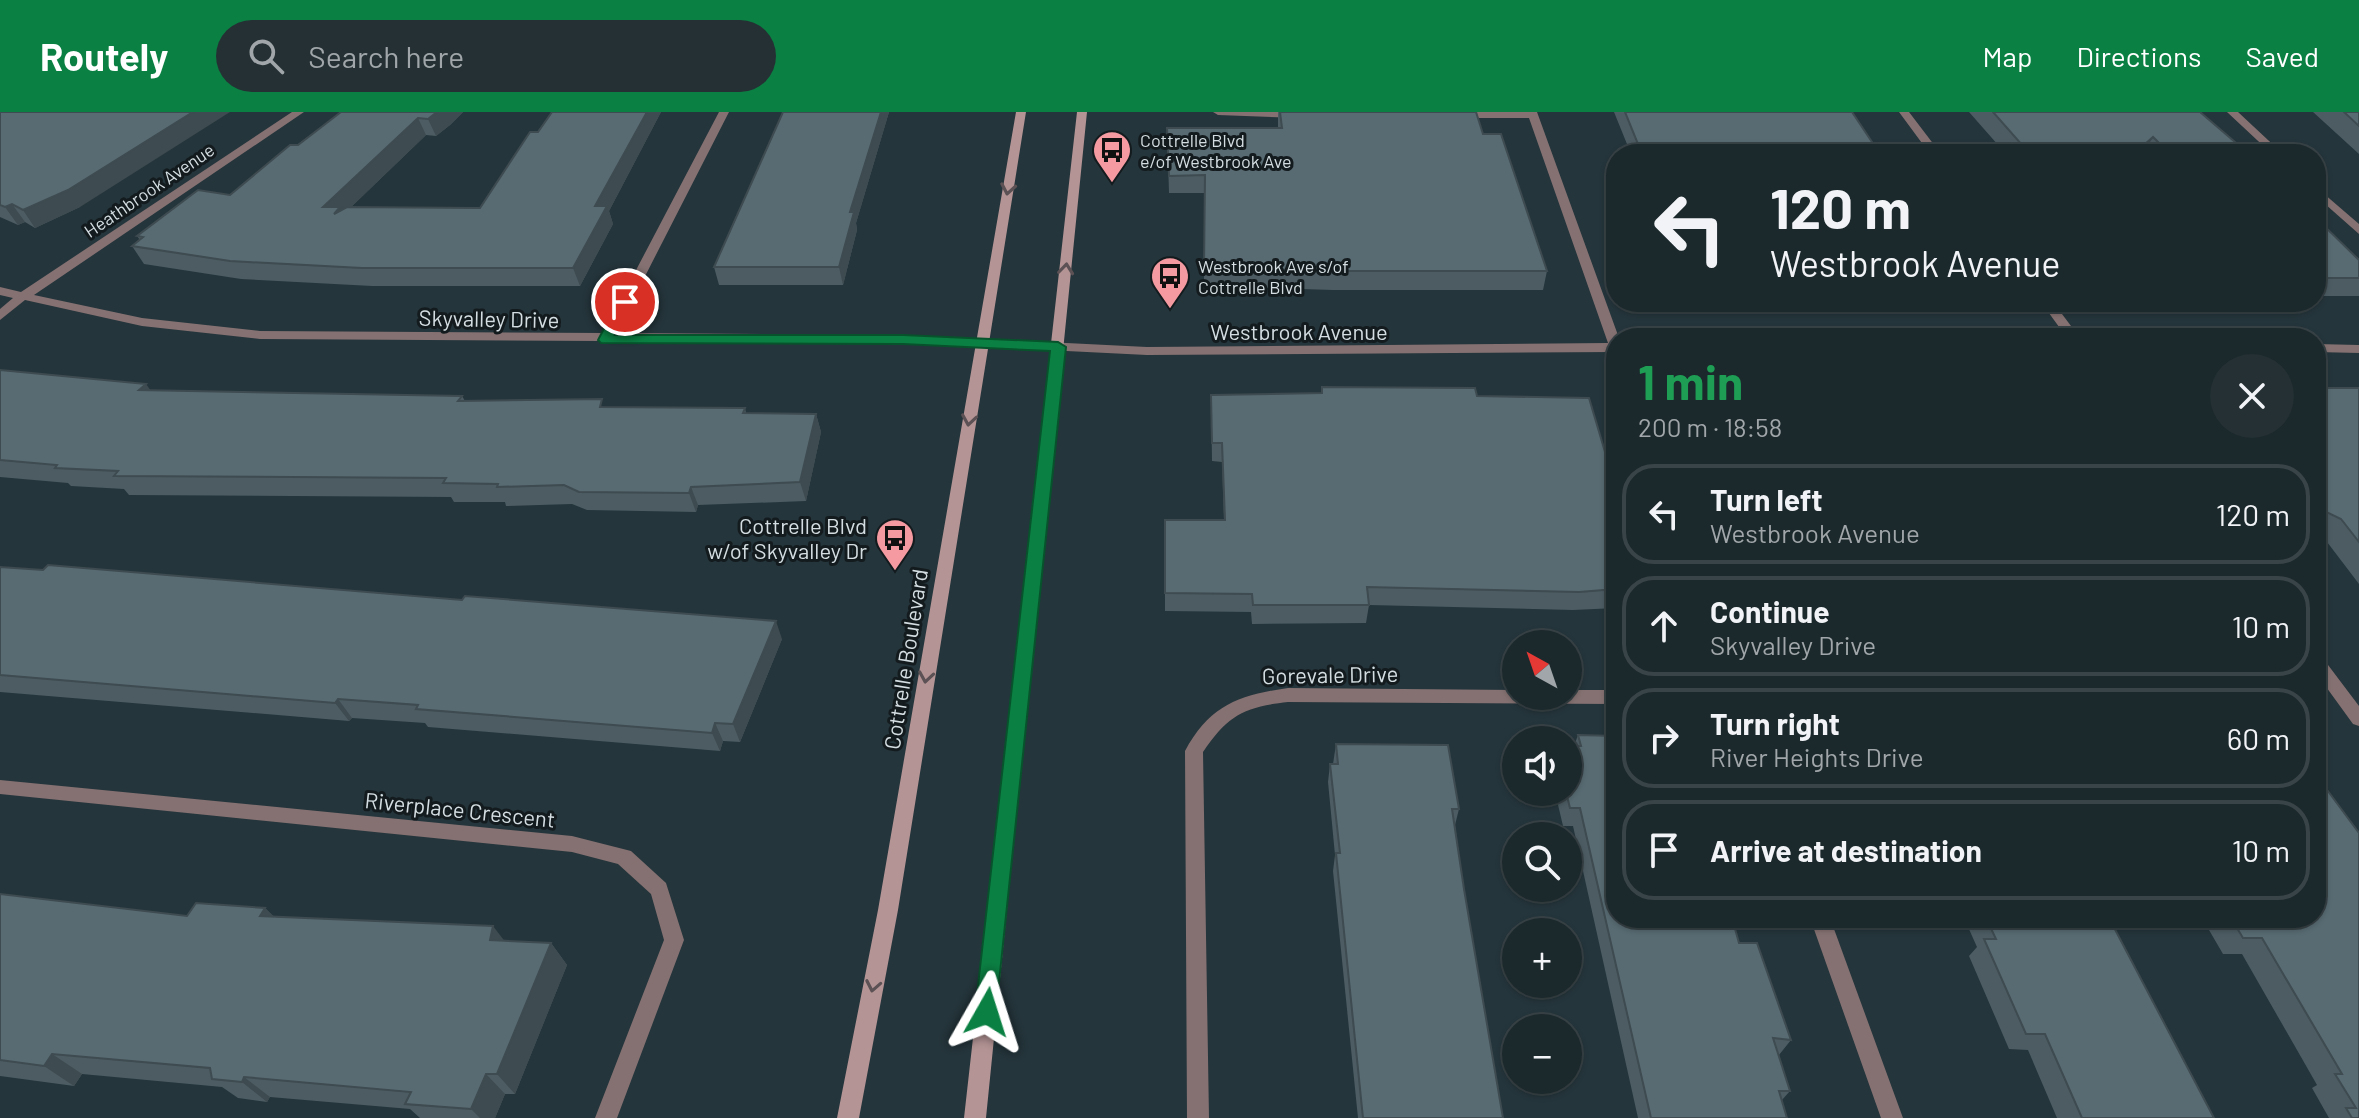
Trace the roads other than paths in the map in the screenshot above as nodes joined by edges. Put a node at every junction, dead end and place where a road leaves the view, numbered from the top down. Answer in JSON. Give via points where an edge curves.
{"nodes":[{"id":1,"x":299,"y":112,"type":"edge"},
{"id":2,"x":724,"y":112,"type":"edge"},
{"id":3,"x":1021,"y":112,"type":"edge"},
{"id":4,"x":1082,"y":112,"type":"edge"},
{"id":5,"x":1218,"y":112,"type":"edge"},
{"id":6,"x":1904,"y":112,"type":"edge"},
{"id":7,"x":2232,"y":112,"type":"edge"},
{"id":8,"x":1532,"y":113,"type":"edge"},
{"id":9,"x":1312,"y":115,"type":"edge"},
{"id":10,"x":1449,"y":115,"type":"edge"},
{"id":11,"x":1928,"y":144,"type":"edge"},
{"id":12,"x":2267,"y":144,"type":"edge"},
{"id":13,"x":2326,"y":199,"type":"edge"},
{"id":14,"x":2359,"y":230,"type":"edge"},
{"id":15,"x":0,"y":291,"type":"edge"},
{"id":16,"x":20,"y":298,"type":"junction"},
{"id":17,"x":0,"y":316,"type":"edge"},
{"id":18,"x":1609,"y":328,"type":"edge"},
{"id":19,"x":606,"y":340,"type":"junction"},
{"id":20,"x":982,"y":343,"type":"junction"},
{"id":21,"x":1058,"y":347,"type":"junction"},
{"id":22,"x":1606,"y":348,"type":"edge"},
{"id":23,"x":2326,"y":348,"type":"edge"},
{"id":24,"x":2359,"y":349,"type":"edge"},
{"id":25,"x":2326,"y":674,"type":"edge"},
{"id":26,"x":1606,"y":697,"type":"edge"},
{"id":27,"x":2359,"y":719,"type":"edge"},
{"id":28,"x":0,"y":787,"type":"edge"},
{"id":29,"x":1824,"y":928,"type":"edge"},
{"id":30,"x":606,"y":1118,"type":"edge"},
{"id":31,"x":848,"y":1118,"type":"edge"},
{"id":32,"x":975,"y":1118,"type":"edge"},
{"id":33,"x":1198,"y":1118,"type":"edge"},
{"id":34,"x":1892,"y":1118,"type":"edge"}],
"edges":[{"from":1,"to":16,"type":"street","name":"Heathbrook Avenue"},
{"from":2,"to":19,"type":"street"},
{"from":3,"to":20,"type":"main road","name":"Cottrelle Boulevard","one_way":true},
{"from":21,"to":4,"type":"main road","one_way":true},
{"from":5,"to":9,"type":"street"},
{"from":6,"to":11,"type":"street"},
{"from":7,"to":12,"type":"street"},
{"from":8,"to":10,"type":"street"},
{"from":8,"to":18,"type":"street"},
{"from":13,"to":14,"type":"street"},
{"from":15,"to":16,"type":"street","name":"Skyvalley Drive"},
{"from":16,"to":17,"type":"street","name":"Heathbrook Avenue"},
{"from":16,"to":19,"type":"street","name":"Skyvalley Drive","via":[[142,322],[260,335]]},
{"from":19,"to":20,"type":"street","name":"Skyvalley Drive"},
{"from":20,"to":21,"type":"street","name":"Westbrook Avenue"},
{"from":20,"to":31,"type":"main road","name":"Cottrelle Boulevard","one_way":true},
{"from":21,"to":22,"type":"street","name":"Westbrook Avenue"},
{"from":21,"to":32,"type":"main road"},
{"from":23,"to":24,"type":"street"},
{"from":25,"to":27,"type":"street"},
{"from":26,"to":33,"type":"street","name":"Gorevale Drive","via":[[1288,695],[1254,699],[1217,716],[1194,751]]},
{"from":28,"to":30,"type":"street","name":"Riverplace Crescent","via":[[572,844],[624,857],[659,889],[674,940]]},
{"from":29,"to":34,"type":"street"}]}
